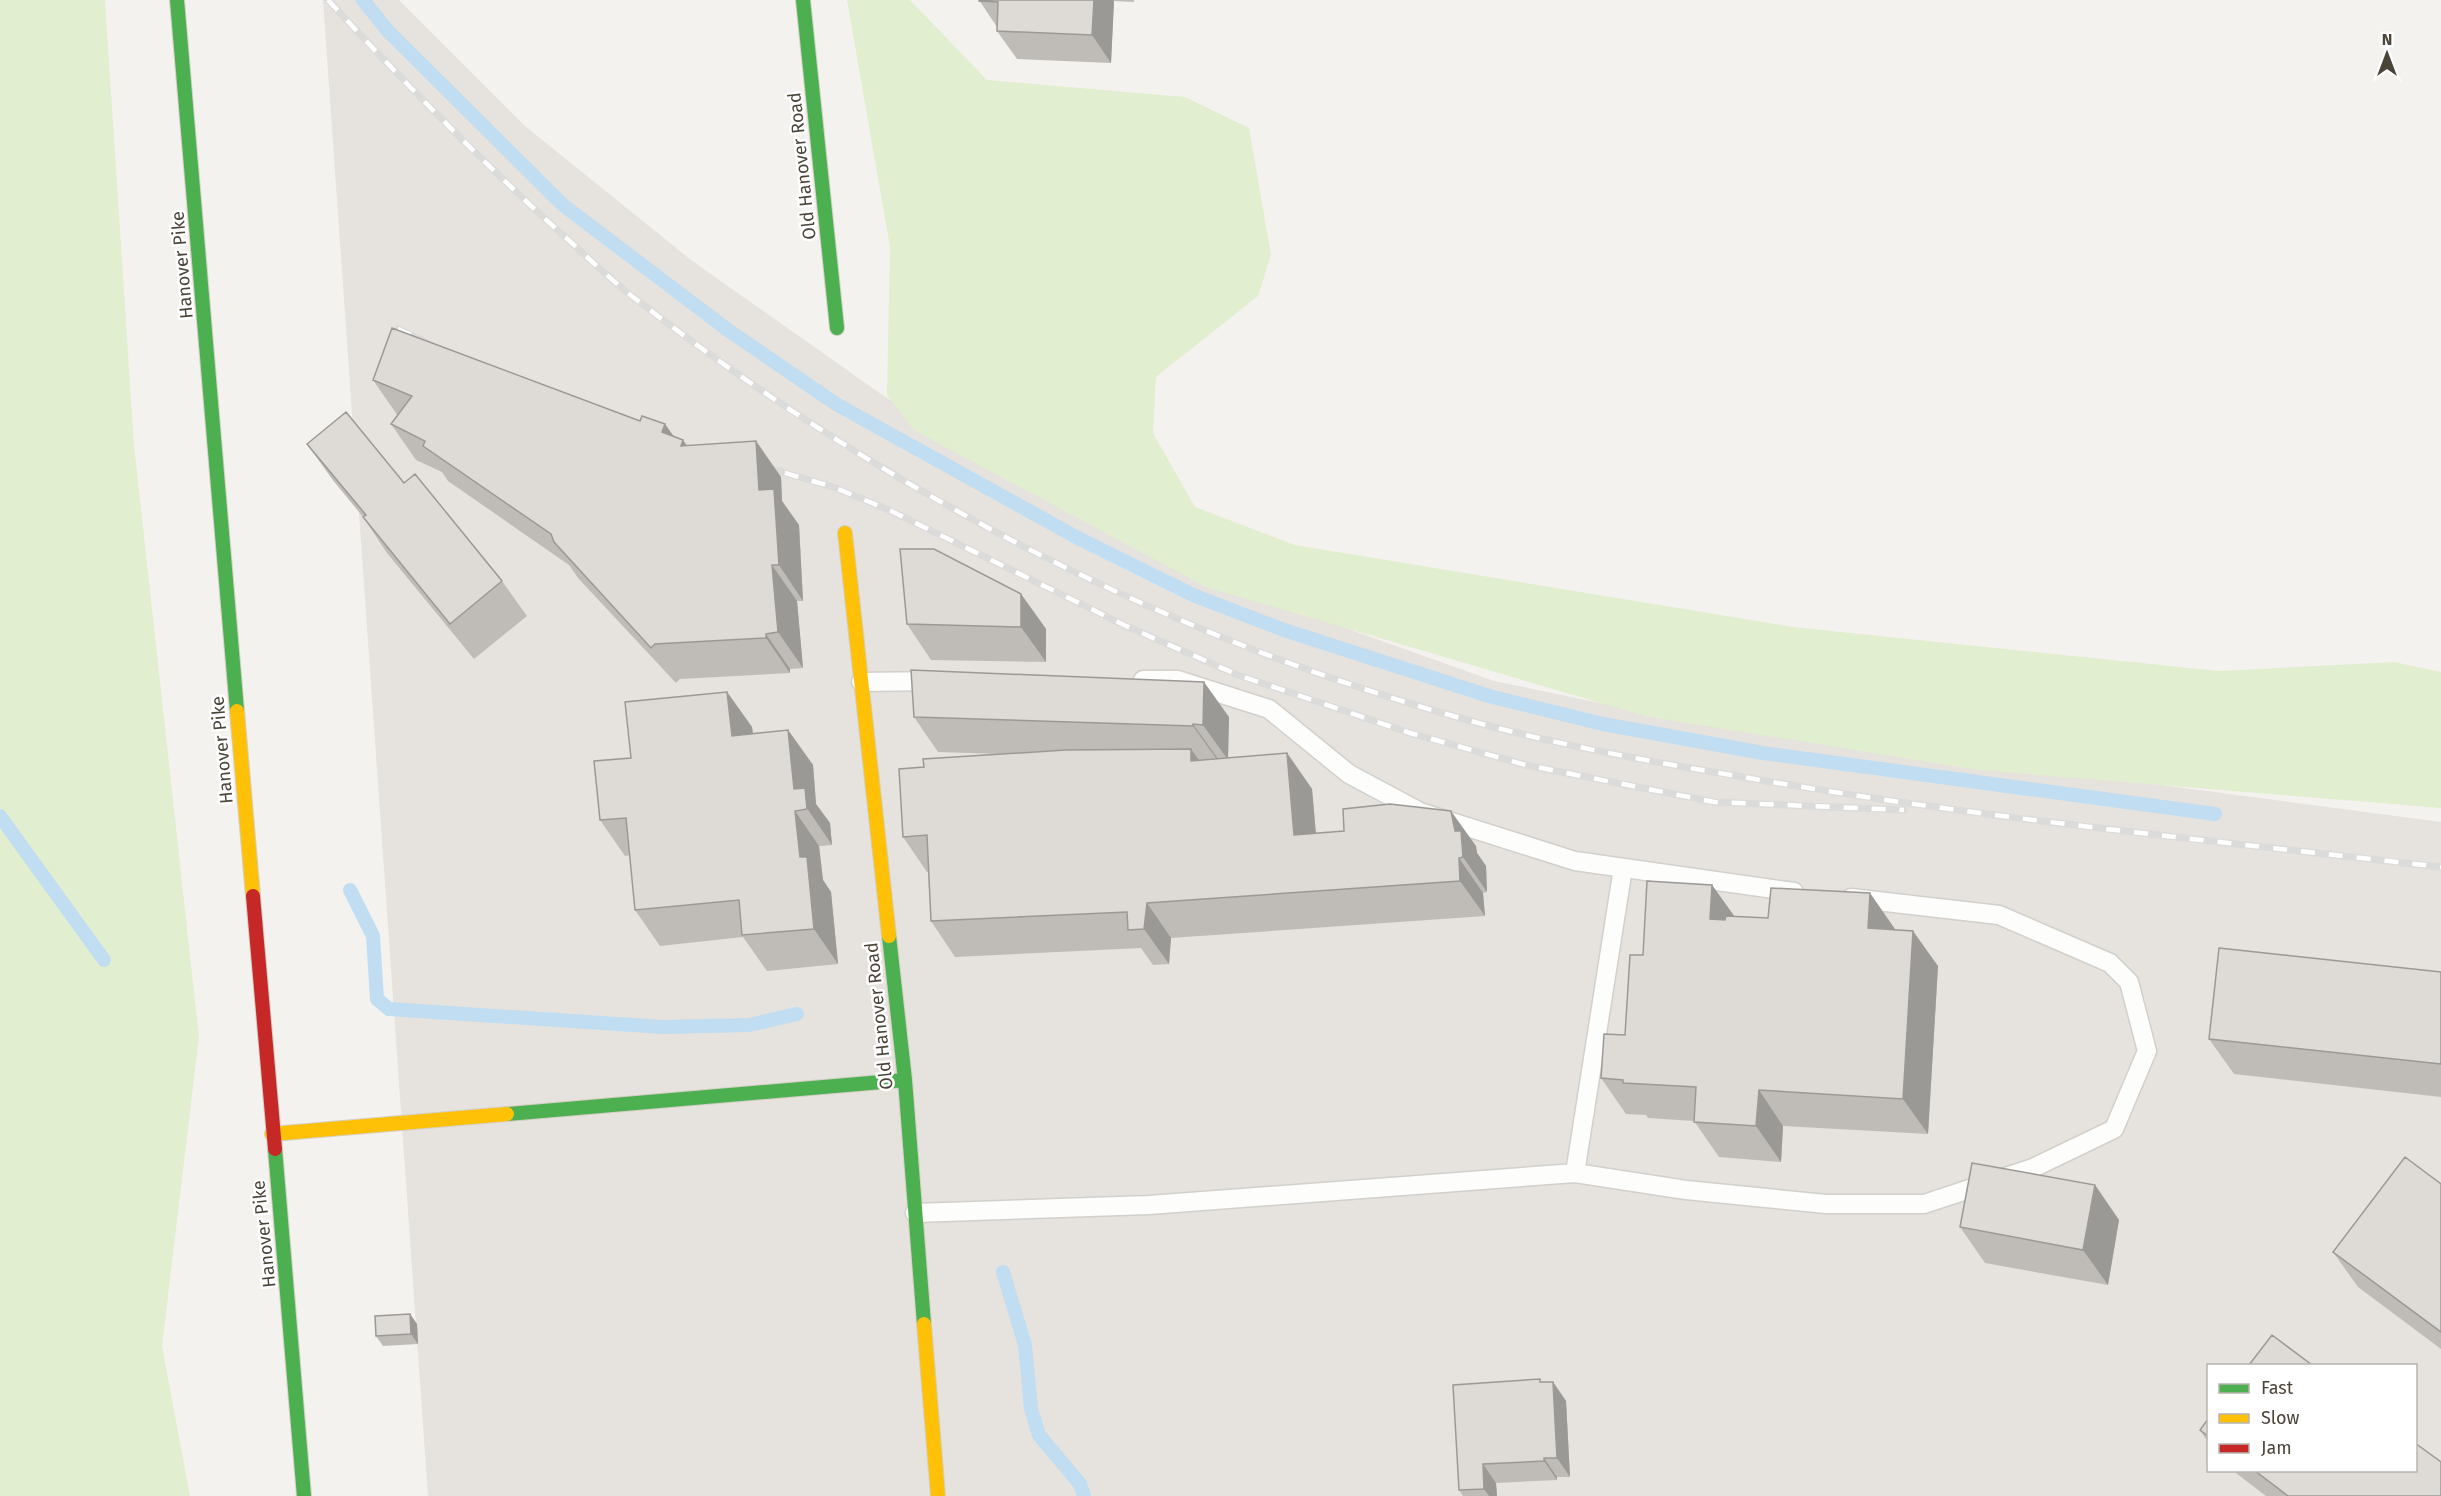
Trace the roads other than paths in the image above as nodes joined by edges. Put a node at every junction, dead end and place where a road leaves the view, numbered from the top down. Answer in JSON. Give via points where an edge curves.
{"nodes":[{"id":1,"x":177,"y":0,"type":"edge"},
{"id":2,"x":803,"y":0,"type":"edge"},
{"id":3,"x":837,"y":328,"type":"dead end"},
{"id":4,"x":844,"y":533,"type":"dead end"},
{"id":5,"x":1131,"y":680,"type":"edge"},
{"id":6,"x":955,"y":681,"type":"edge"},
{"id":7,"x":861,"y":682,"type":"junction"},
{"id":8,"x":1623,"y":867,"type":"junction"},
{"id":9,"x":904,"y":1080,"type":"junction"},
{"id":10,"x":272,"y":1134,"type":"junction"},
{"id":11,"x":1575,"y":1173,"type":"junction"},
{"id":12,"x":915,"y":1213,"type":"junction"},
{"id":13,"x":304,"y":1496,"type":"edge"},
{"id":14,"x":938,"y":1496,"type":"edge"}],
"edges":[{"from":1,"to":10,"type":"main road","name":"Hanover Pike"},
{"from":2,"to":3,"type":"main road","name":"Old Hanover Road"},
{"from":4,"to":7,"type":"main road","name":"Old Hanover Road"},
{"from":5,"to":8,"type":"lane","via":[[1178,680],[1269,709],[1349,774],[1420,812],[1575,861]]},
{"from":6,"to":7,"type":"lane"},
{"from":7,"to":9,"type":"main road","name":"Old Hanover Road"},
{"from":8,"to":11,"type":"lane"},
{"from":8,"to":11,"type":"lane","via":[[1999,915],[2110,963],[2129,982],[2147,1051],[2114,1128],[2033,1168],[1924,1204],[1826,1204],[1686,1190]]},
{"from":9,"to":10,"type":"main road"},
{"from":9,"to":12,"type":"main road","name":"Old Hanover Road"},
{"from":10,"to":13,"type":"main road","name":"Hanover Pike"},
{"from":11,"to":12,"type":"lane","via":[[1149,1205]]},
{"from":12,"to":14,"type":"main road","name":"Old Hanover Road"}]}
